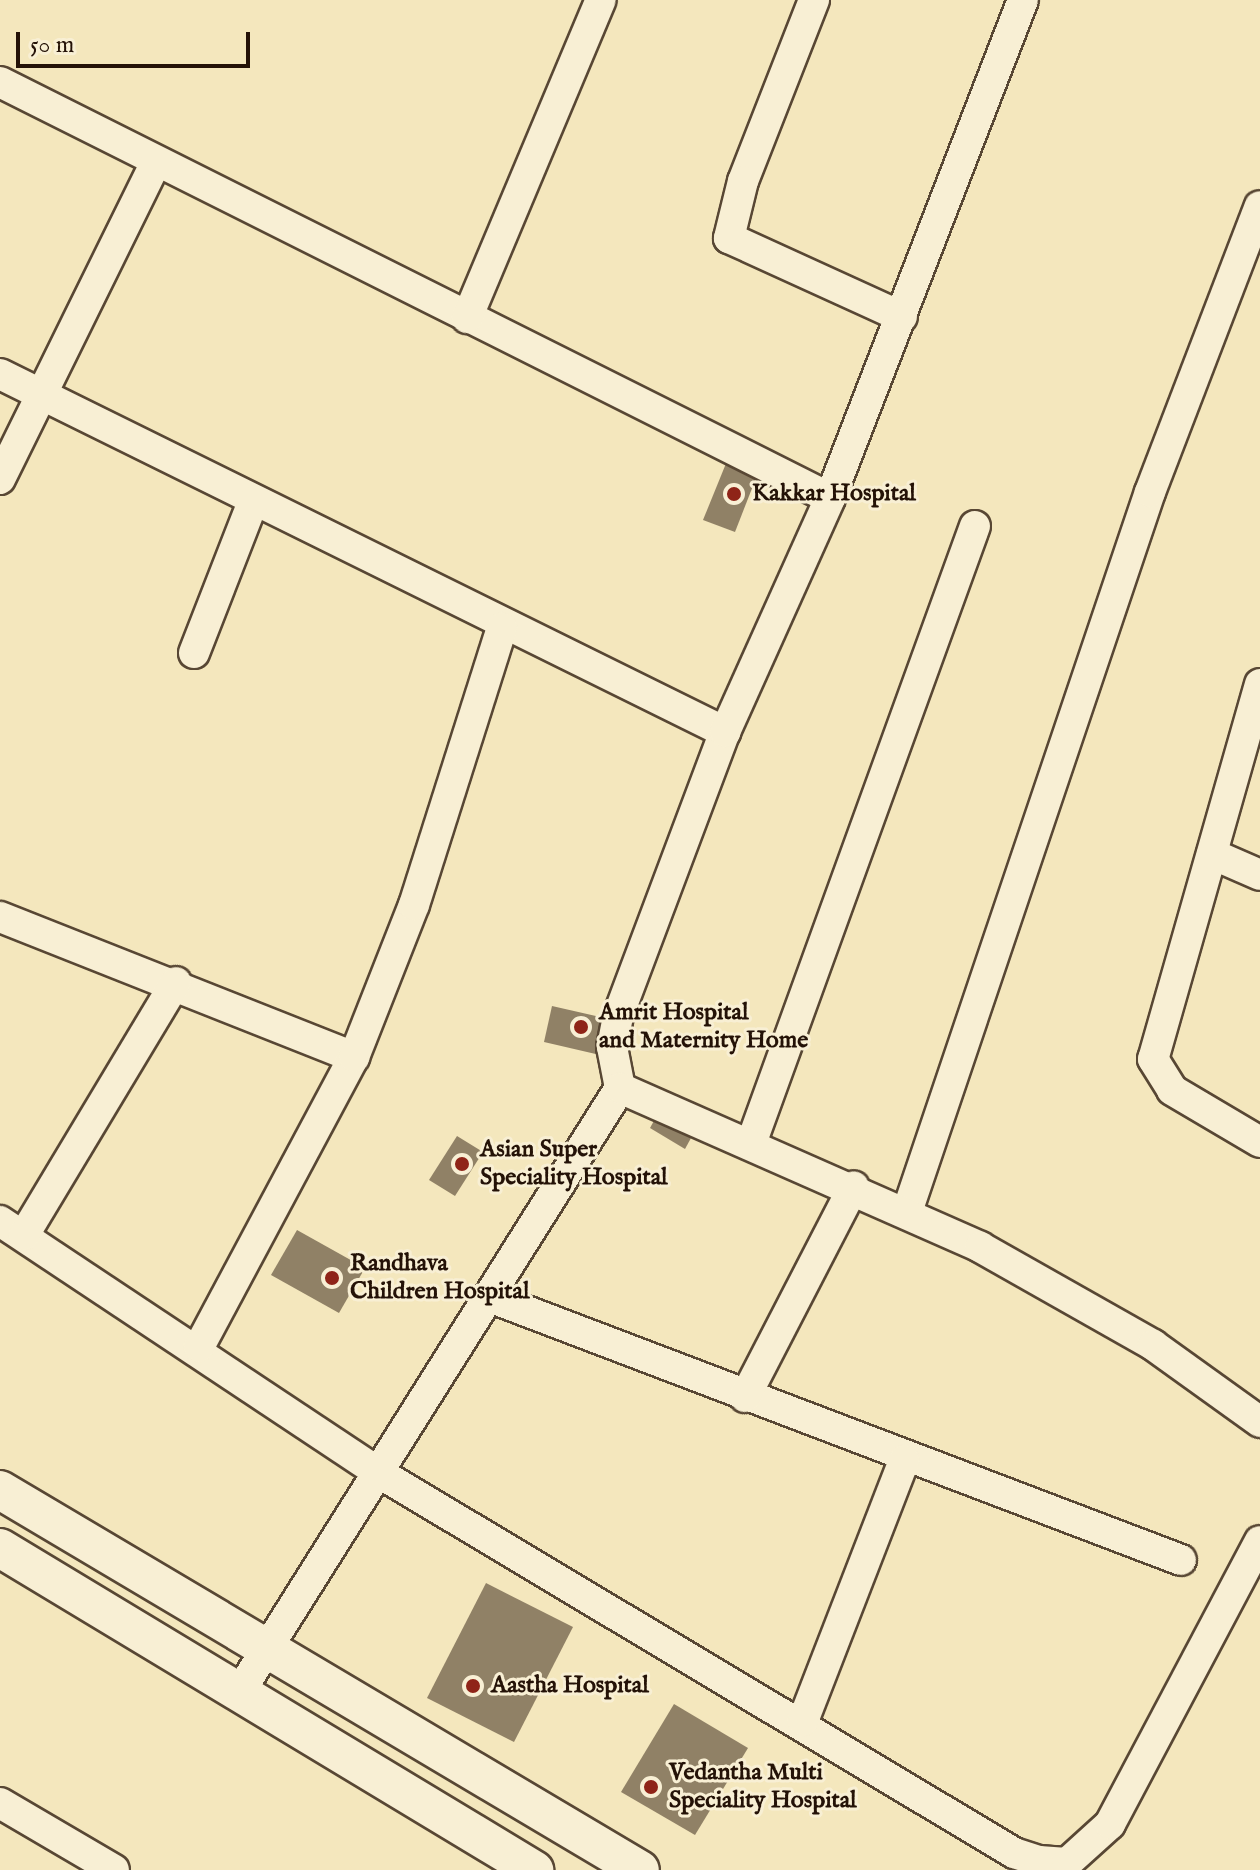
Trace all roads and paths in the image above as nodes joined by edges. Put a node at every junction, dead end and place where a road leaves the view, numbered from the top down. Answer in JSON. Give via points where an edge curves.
{"nodes":[{"id":1,"x":601,"y":0,"type":"edge"},
{"id":2,"x":814,"y":0,"type":"edge"},
{"id":3,"x":1023,"y":0,"type":"edge"},
{"id":4,"x":0,"y":82,"type":"edge"},
{"id":5,"x":156,"y":162,"type":"junction"},
{"id":6,"x":1260,"y":206,"type":"edge"},
{"id":7,"x":902,"y":317,"type":"junction"},
{"id":8,"x":467,"y":318,"type":"junction"},
{"id":9,"x":0,"y":374,"type":"edge"},
{"id":10,"x":42,"y":394,"type":"junction"},
{"id":11,"x":0,"y":479,"type":"edge"},
{"id":12,"x":830,"y":498,"type":"junction"},
{"id":13,"x":253,"y":502,"type":"junction"},
{"id":14,"x":975,"y":526,"type":"dead end"},
{"id":15,"x":502,"y":628,"type":"junction"},
{"id":16,"x":194,"y":653,"type":"dead end"},
{"id":17,"x":1260,"y":684,"type":"edge"},
{"id":18,"x":725,"y":732,"type":"junction"},
{"id":19,"x":1212,"y":854,"type":"junction"},
{"id":20,"x":1260,"y":875,"type":"edge"},
{"id":21,"x":0,"y":917,"type":"edge"},
{"id":22,"x":176,"y":982,"type":"junction"},
{"id":23,"x":354,"y":1057,"type":"junction"},
{"id":24,"x":620,"y":1088,"type":"junction"},
{"id":25,"x":752,"y":1141,"type":"junction"},
{"id":26,"x":1260,"y":1142,"type":"edge"},
{"id":27,"x":854,"y":1186,"type":"junction"},
{"id":28,"x":907,"y":1212,"type":"junction"},
{"id":29,"x":12,"y":1228,"type":"edge"},
{"id":30,"x":492,"y":1298,"type":"junction"},
{"id":31,"x":199,"y":1347,"type":"junction"},
{"id":32,"x":745,"y":1397,"type":"junction"},
{"id":33,"x":1260,"y":1422,"type":"edge"},
{"id":34,"x":904,"y":1460,"type":"junction"},
{"id":35,"x":381,"y":1474,"type":"junction"},
{"id":36,"x":0,"y":1490,"type":"edge"},
{"id":37,"x":1260,"y":1541,"type":"edge"},
{"id":38,"x":0,"y":1548,"type":"edge"},
{"id":39,"x":1181,"y":1560,"type":"dead end"},
{"id":40,"x":268,"y":1648,"type":"junction"},
{"id":41,"x":239,"y":1693,"type":"junction"},
{"id":42,"x":803,"y":1721,"type":"junction"},
{"id":43,"x":0,"y":1803,"type":"edge"},
{"id":44,"x":111,"y":1869,"type":"edge"},
{"id":45,"x":534,"y":1870,"type":"edge"},
{"id":46,"x":640,"y":1870,"type":"edge"}],
"edges":[{"from":1,"to":8,"type":"street"},
{"from":2,"to":7,"type":"street","via":[[743,181],[729,238]]},
{"from":3,"to":7,"type":"street"},
{"from":4,"to":5,"type":"street"},
{"from":5,"to":8,"type":"street"},
{"from":5,"to":10,"type":"street"},
{"from":6,"to":28,"type":"street","via":[[1150,492]]},
{"from":7,"to":12,"type":"street"},
{"from":8,"to":12,"type":"street"},
{"from":9,"to":10,"type":"street"},
{"from":10,"to":11,"type":"street"},
{"from":10,"to":13,"type":"street"},
{"from":12,"to":18,"type":"street"},
{"from":13,"to":15,"type":"street"},
{"from":13,"to":16,"type":"street"},
{"from":14,"to":25,"type":"street"},
{"from":15,"to":18,"type":"street"},
{"from":15,"to":23,"type":"street","via":[[414,905]]},
{"from":17,"to":19,"type":"street"},
{"from":18,"to":24,"type":"street","via":[[618,1016],[612,1047]]},
{"from":19,"to":20,"type":"street"},
{"from":19,"to":26,"type":"street","via":[[1155,1073]]},
{"from":21,"to":22,"type":"street"},
{"from":22,"to":23,"type":"street"},
{"from":22,"to":29,"type":"street"},
{"from":23,"to":31,"type":"street"},
{"from":24,"to":25,"type":"street"},
{"from":24,"to":30,"type":"street"},
{"from":25,"to":27,"type":"street"},
{"from":27,"to":28,"type":"street"},
{"from":27,"to":32,"type":"street"},
{"from":28,"to":33,"type":"street","via":[[1094,1310]]},
{"from":29,"to":31,"type":"street"},
{"from":30,"to":32,"type":"street"},
{"from":30,"to":35,"type":"street"},
{"from":31,"to":35,"type":"street"},
{"from":32,"to":34,"type":"street"},
{"from":34,"to":39,"type":"street"},
{"from":34,"to":42,"type":"street"},
{"from":35,"to":40,"type":"street"},
{"from":35,"to":42,"type":"street"},
{"from":36,"to":40,"type":"street"},
{"from":37,"to":42,"type":"street","via":[[1110,1824],[1067,1863],[1014,1853]]},
{"from":38,"to":41,"type":"street"},
{"from":40,"to":41,"type":"street"},
{"from":40,"to":46,"type":"street"},
{"from":41,"to":45,"type":"street"},
{"from":43,"to":44,"type":"street"}]}
